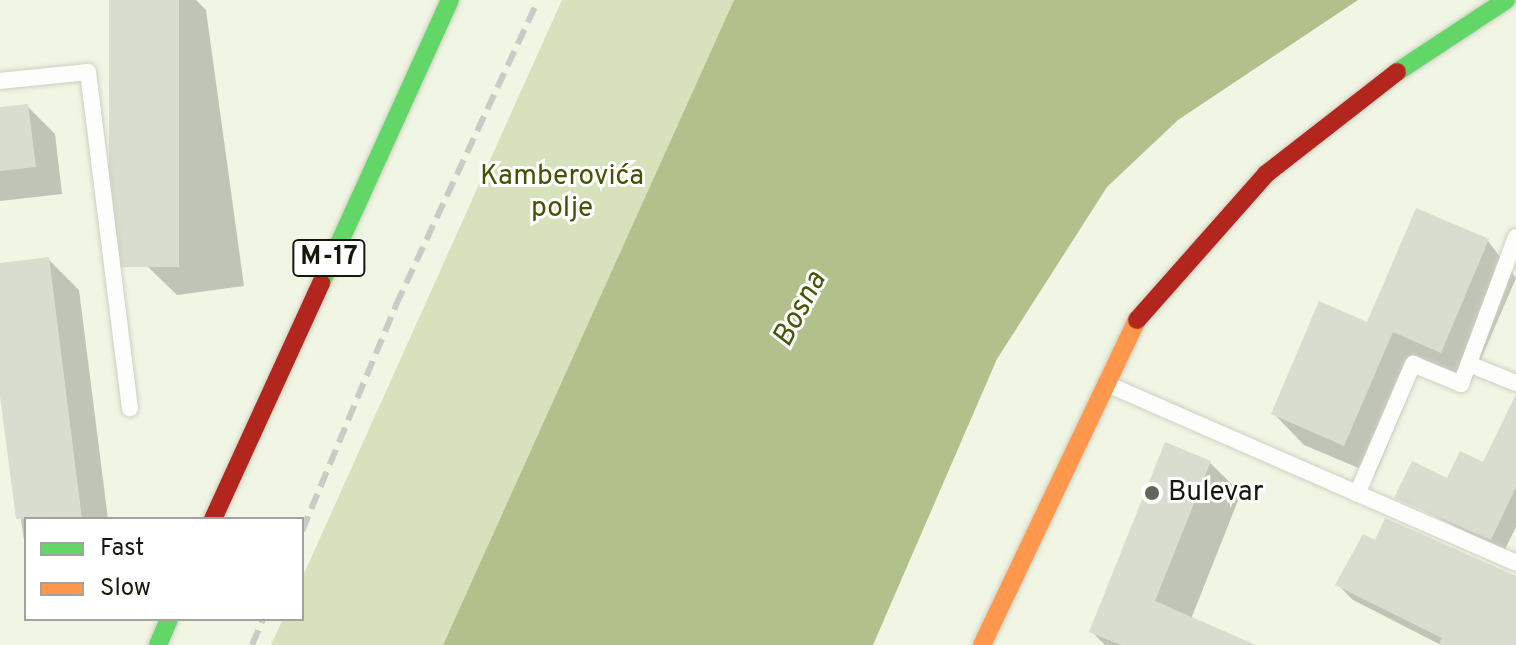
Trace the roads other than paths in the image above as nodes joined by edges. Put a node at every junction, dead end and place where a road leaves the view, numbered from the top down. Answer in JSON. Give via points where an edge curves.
{"nodes":[{"id":1,"x":450,"y":0,"type":"edge"},
{"id":2,"x":1506,"y":0,"type":"edge"},
{"id":3,"x":0,"y":81,"type":"edge"},
{"id":4,"x":1516,"y":237,"type":"edge"},
{"id":5,"x":1469,"y":364,"type":"junction"},
{"id":6,"x":1103,"y":382,"type":"junction"},
{"id":7,"x":1516,"y":383,"type":"edge"},
{"id":8,"x":130,"y":408,"type":"dead end"},
{"id":9,"x":1357,"y":494,"type":"junction"},
{"id":10,"x":214,"y":517,"type":"edge"},
{"id":11,"x":1516,"y":563,"type":"edge"},
{"id":12,"x":168,"y":621,"type":"edge"},
{"id":13,"x":158,"y":645,"type":"edge"},
{"id":14,"x":982,"y":645,"type":"edge"}],
"edges":[{"from":1,"to":10,"type":"main road","number":"M-17"},
{"from":2,"to":6,"type":"main road","via":[[1400,70],[1266,174],[1139,317]]},
{"from":3,"to":8,"type":"lane","via":[[88,72]]},
{"from":4,"to":5,"type":"lane"},
{"from":5,"to":7,"type":"lane"},
{"from":5,"to":9,"type":"lane","via":[[1461,384],[1413,364]]},
{"from":6,"to":9,"type":"lane"},
{"from":6,"to":14,"type":"main road"},
{"from":9,"to":11,"type":"lane"},
{"from":12,"to":13,"type":"main road"}]}
